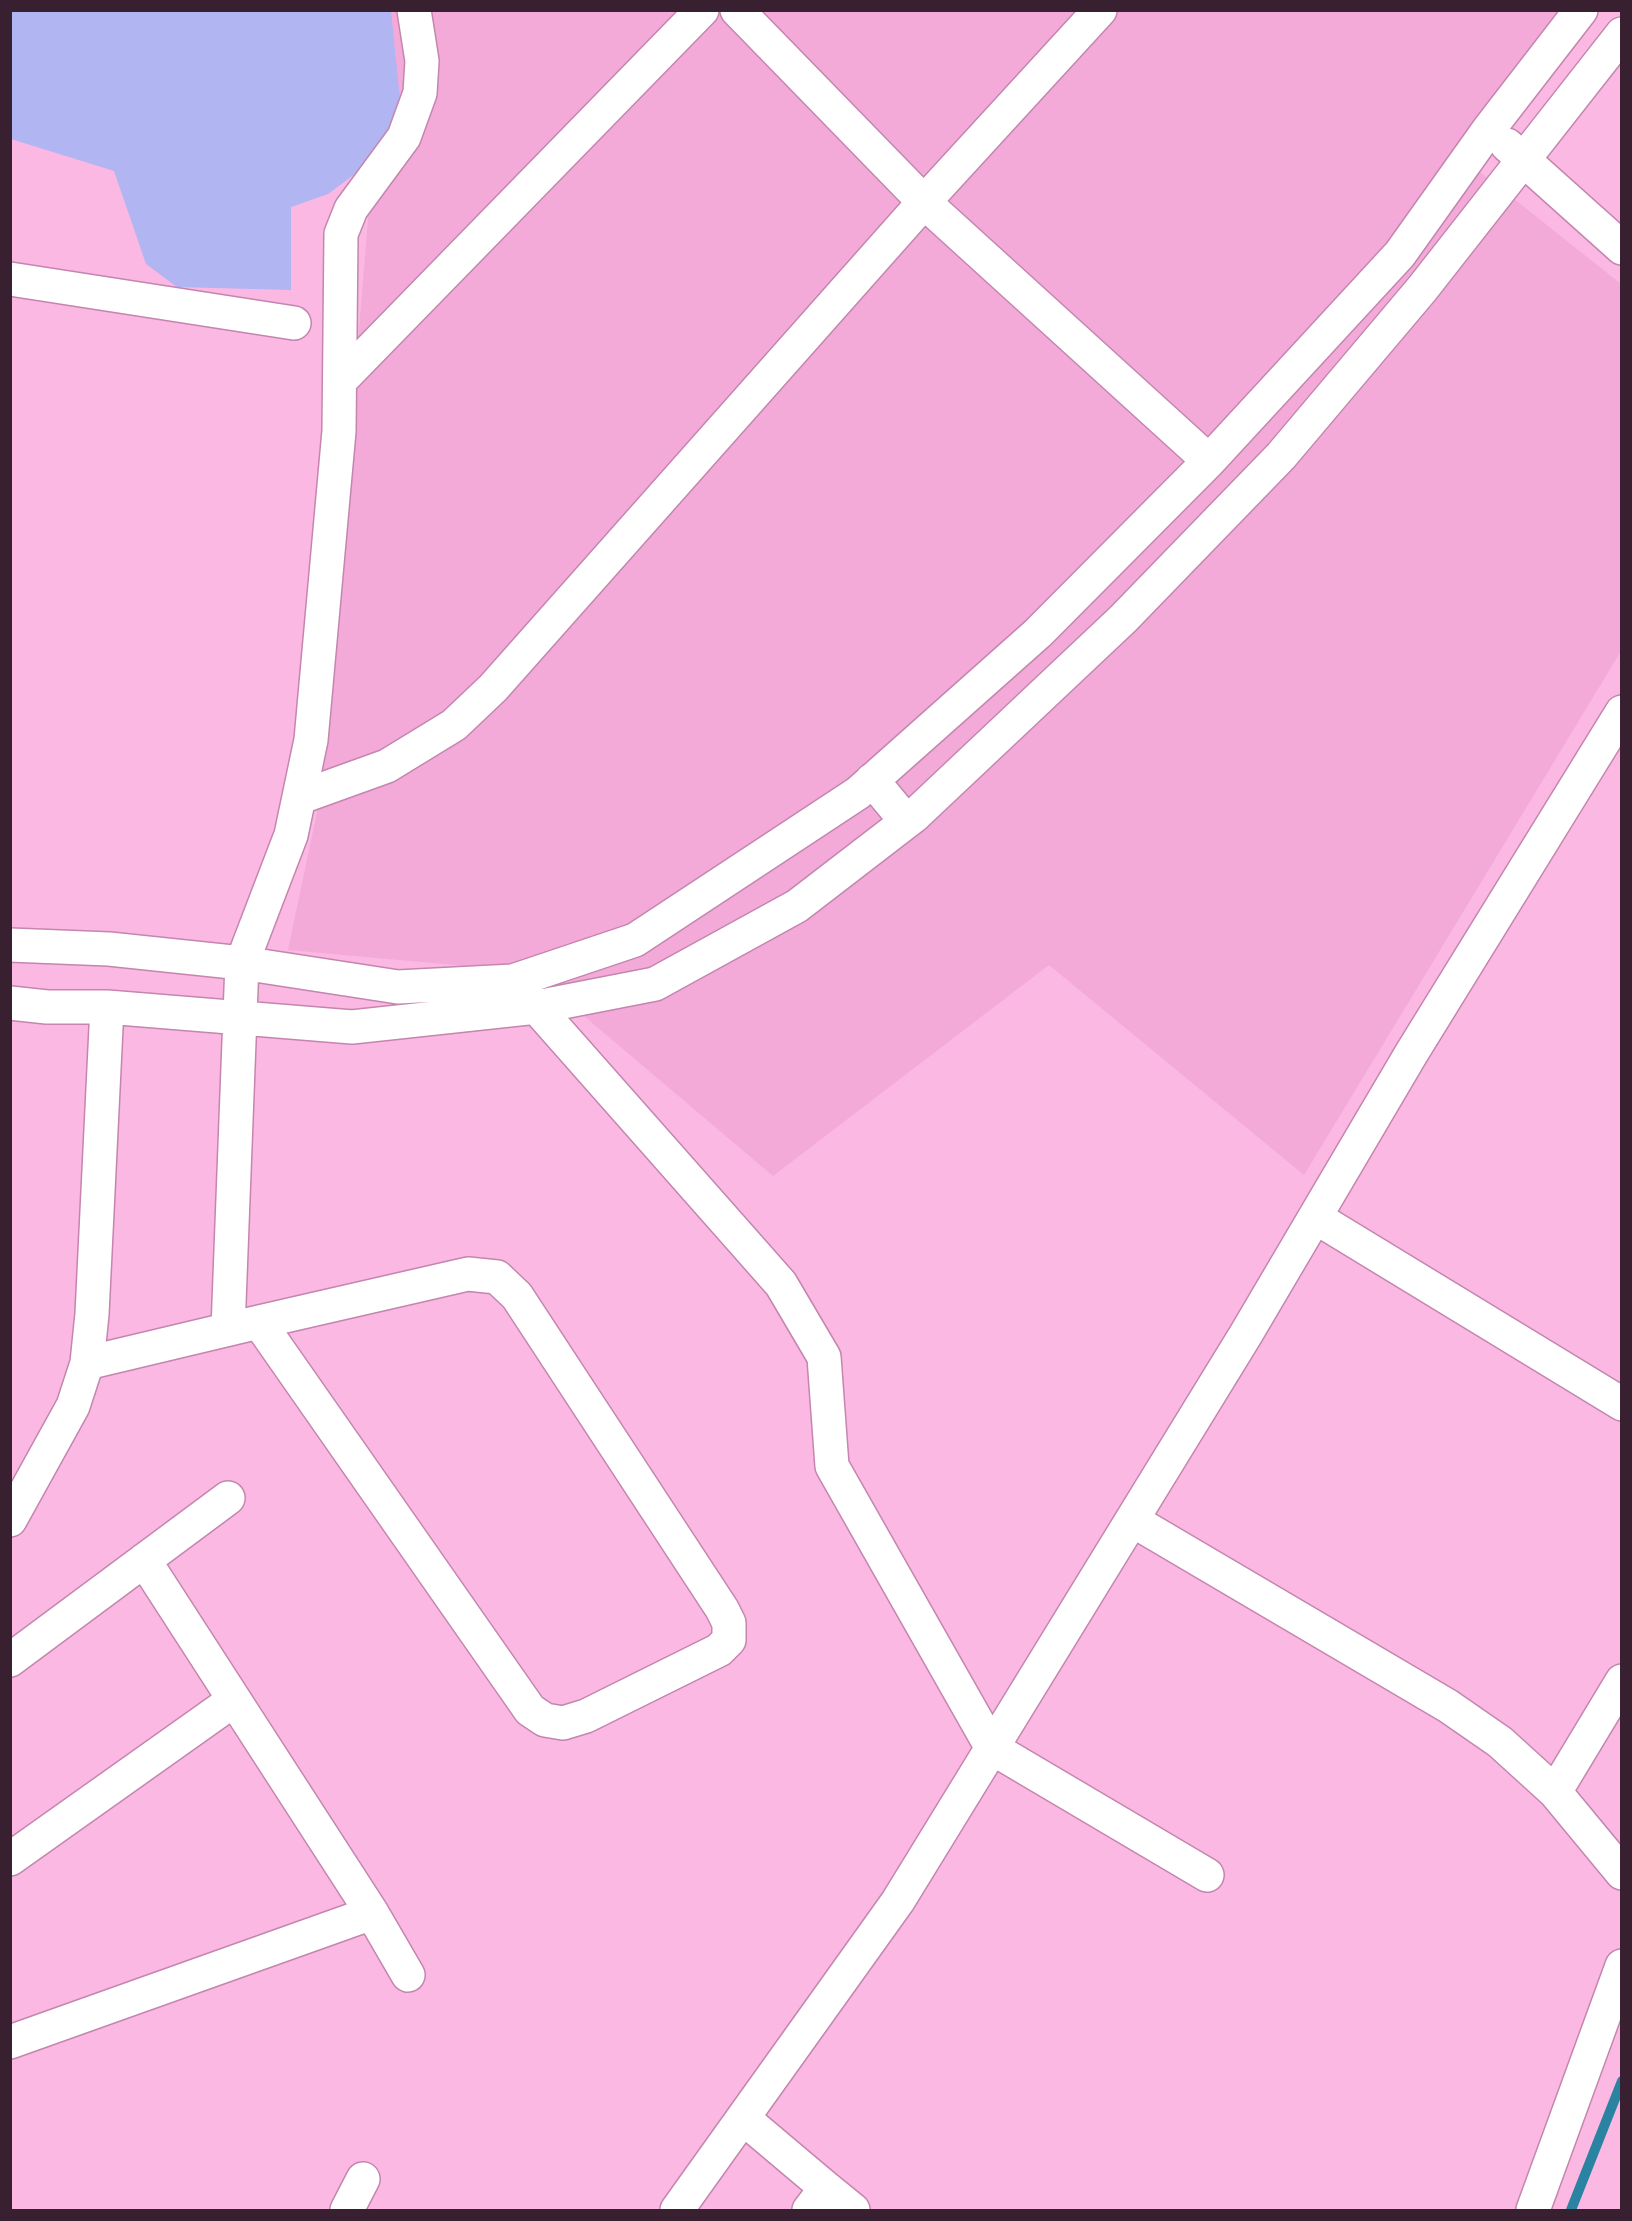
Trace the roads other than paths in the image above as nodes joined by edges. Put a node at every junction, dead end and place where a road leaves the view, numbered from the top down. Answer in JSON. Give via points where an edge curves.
{"nodes":[{"id":1,"x":414,"y":10,"type":"edge"},
{"id":2,"x":702,"y":10,"type":"edge"},
{"id":3,"x":737,"y":10,"type":"edge"},
{"id":4,"x":1100,"y":10,"type":"edge"},
{"id":5,"x":1581,"y":10,"type":"edge"},
{"id":6,"x":1622,"y":34,"type":"edge"},
{"id":7,"x":1489,"y":129,"type":"junction"},
{"id":8,"x":1523,"y":160,"type":"junction"},
{"id":9,"x":924,"y":202,"type":"junction"},
{"id":10,"x":1622,"y":248,"type":"edge"},
{"id":11,"x":10,"y":279,"type":"edge"},
{"id":12,"x":294,"y":322,"type":"dead end"},
{"id":13,"x":340,"y":381,"type":"junction"},
{"id":14,"x":1209,"y":461,"type":"junction"},
{"id":15,"x":1622,"y":712,"type":"edge"},
{"id":16,"x":872,"y":780,"type":"junction"},
{"id":17,"x":301,"y":797,"type":"junction"},
{"id":18,"x":906,"y":821,"type":"junction"},
{"id":19,"x":10,"y":945,"type":"edge"},
{"id":20,"x":242,"y":963,"type":"junction"},
{"id":21,"x":513,"y":981,"type":"junction"},
{"id":22,"x":10,"y":1003,"type":"edge"},
{"id":23,"x":106,"y":1007,"type":"junction"},
{"id":24,"x":537,"y":1007,"type":"junction"},
{"id":25,"x":240,"y":1017,"type":"junction"},
{"id":26,"x":1315,"y":1217,"type":"junction"},
{"id":27,"x":244,"y":1326,"type":"junction"},
{"id":28,"x":87,"y":1363,"type":"junction"},
{"id":29,"x":1622,"y":1404,"type":"edge"},
{"id":30,"x":19,"y":1489,"type":"edge"},
{"id":31,"x":228,"y":1498,"type":"dead end"},
{"id":32,"x":10,"y":1520,"type":"edge"},
{"id":33,"x":1132,"y":1520,"type":"junction"},
{"id":34,"x":144,"y":1560,"type":"junction"},
{"id":35,"x":10,"y":1660,"type":"edge"},
{"id":36,"x":1622,"y":1682,"type":"edge"},
{"id":37,"x":234,"y":1700,"type":"junction"},
{"id":38,"x":992,"y":1748,"type":"junction"},
{"id":39,"x":1555,"y":1792,"type":"junction"},
{"id":40,"x":10,"y":1859,"type":"edge"},
{"id":41,"x":1622,"y":1873,"type":"edge"},
{"id":42,"x":1207,"y":1875,"type":"dead end"},
{"id":43,"x":372,"y":1913,"type":"junction"},
{"id":44,"x":1622,"y":1966,"type":"edge"},
{"id":45,"x":408,"y":1975,"type":"dead end"},
{"id":46,"x":10,"y":2042,"type":"edge"},
{"id":47,"x":743,"y":2118,"type":"junction"},
{"id":48,"x":363,"y":2179,"type":"dead end"},
{"id":49,"x":817,"y":2199,"type":"edge"},
{"id":50,"x":347,"y":2211,"type":"edge"},
{"id":51,"x":677,"y":2211,"type":"edge"},
{"id":52,"x":853,"y":2211,"type":"edge"},
{"id":53,"x":1533,"y":2211,"type":"edge"}],
"edges":[{"from":1,"to":13,"type":"street","via":[[422,61],[420,93],[404,137],[351,209],[341,234]]},
{"from":2,"to":13,"type":"street"},
{"from":3,"to":9,"type":"street"},
{"from":4,"to":9,"type":"street"},
{"from":5,"to":7,"type":"street"},
{"from":6,"to":8,"type":"street"},
{"from":7,"to":8,"type":"street"},
{"from":7,"to":14,"type":"street","via":[[1400,254]]},
{"from":8,"to":10,"type":"street"},
{"from":8,"to":18,"type":"street","via":[[1422,289],[1281,456],[1123,619]]},
{"from":9,"to":14,"type":"street"},
{"from":9,"to":17,"type":"street","via":[[494,688],[454,725],[387,766]]},
{"from":11,"to":12,"type":"street"},
{"from":13,"to":17,"type":"street","via":[[339,431],[311,740]]},
{"from":14,"to":16,"type":"street","via":[[1038,633]]},
{"from":15,"to":26,"type":"street"},
{"from":16,"to":18,"type":"street"},
{"from":16,"to":21,"type":"street","via":[[635,940]]},
{"from":17,"to":20,"type":"street","via":[[291,835]]},
{"from":18,"to":24,"type":"street","via":[[797,906],[655,984]]},
{"from":19,"to":20,"type":"street","via":[[109,949]]},
{"from":20,"to":21,"type":"street","via":[[398,987]]},
{"from":20,"to":25,"type":"street"},
{"from":21,"to":24,"type":"street"},
{"from":22,"to":23,"type":"street"},
{"from":23,"to":25,"type":"street"},
{"from":23,"to":28,"type":"street"},
{"from":24,"to":25,"type":"street","via":[[352,1027]]},
{"from":24,"to":38,"type":"street","via":[[781,1284],[824,1357],[831,1466]]},
{"from":25,"to":27,"type":"street"},
{"from":26,"to":29,"type":"street"},
{"from":26,"to":33,"type":"street"},
{"from":27,"to":27,"type":"street","via":[[530,1710],[545,1720],[563,1723],[586,1716],[719,1650],[729,1640],[729,1623],[722,1610],[517,1296],[497,1277],[468,1274]]},
{"from":27,"to":28,"type":"street"},
{"from":28,"to":30,"type":"street","via":[[73,1406]]},
{"from":30,"to":32,"type":"street"},
{"from":31,"to":34,"type":"street"},
{"from":33,"to":38,"type":"street"},
{"from":33,"to":39,"type":"street","via":[[1448,1706],[1500,1742]]},
{"from":34,"to":35,"type":"street"},
{"from":34,"to":37,"type":"street"},
{"from":36,"to":39,"type":"street"},
{"from":37,"to":40,"type":"street"},
{"from":37,"to":43,"type":"street"},
{"from":38,"to":42,"type":"street"},
{"from":38,"to":47,"type":"street","via":[[898,1901]]},
{"from":39,"to":41,"type":"street"},
{"from":43,"to":45,"type":"street"},
{"from":43,"to":46,"type":"street"},
{"from":44,"to":53,"type":"street"},
{"from":47,"to":49,"type":"street"},
{"from":47,"to":51,"type":"street"},
{"from":48,"to":50,"type":"street"},
{"from":49,"to":52,"type":"street"}]}
